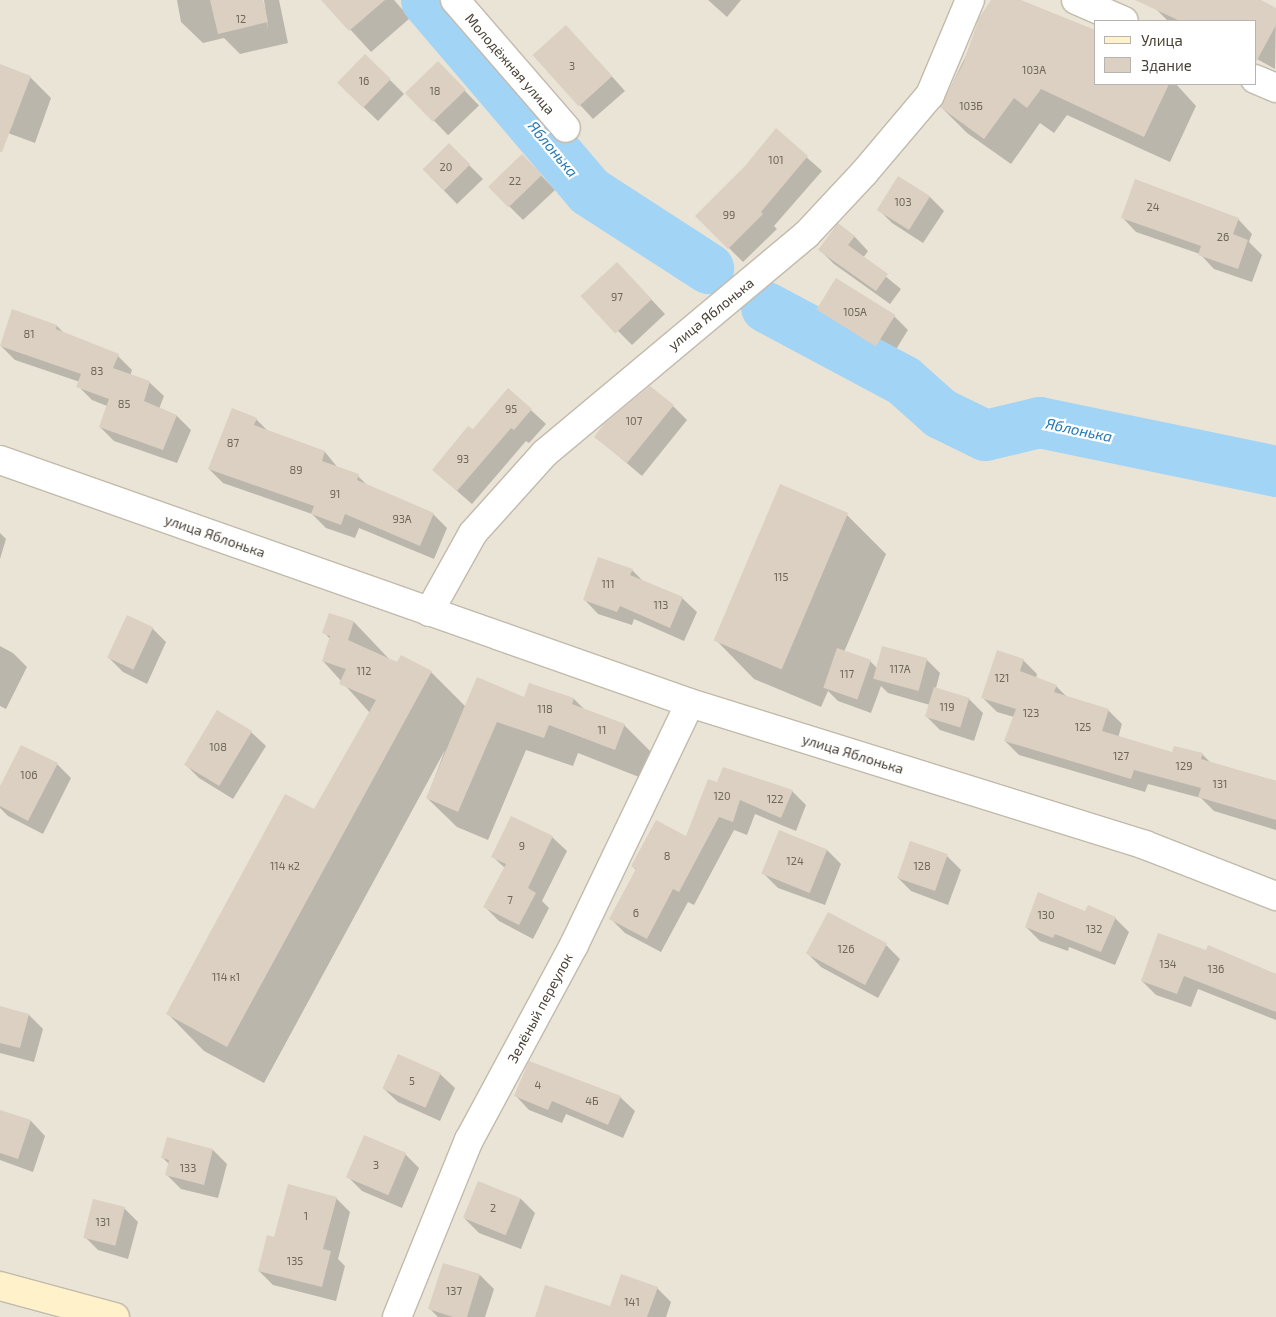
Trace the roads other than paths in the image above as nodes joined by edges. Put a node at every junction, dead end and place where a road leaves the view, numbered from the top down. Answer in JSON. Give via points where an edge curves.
{"nodes":[{"id":1,"x":455,"y":0,"type":"edge"},
{"id":2,"x":970,"y":0,"type":"edge"},
{"id":3,"x":1076,"y":0,"type":"edge"},
{"id":4,"x":1122,"y":20,"type":"edge"},
{"id":5,"x":1256,"y":79,"type":"edge"},
{"id":6,"x":1276,"y":88,"type":"edge"},
{"id":7,"x":566,"y":128,"type":"dead end"},
{"id":8,"x":0,"y":460,"type":"edge"},
{"id":9,"x":429,"y":612,"type":"junction"},
{"id":10,"x":690,"y":703,"type":"junction"},
{"id":11,"x":1276,"y":896,"type":"edge"},
{"id":12,"x":0,"y":1286,"type":"edge"},
{"id":13,"x":115,"y":1317,"type":"edge"},
{"id":14,"x":397,"y":1317,"type":"edge"}],
"edges":[{"from":1,"to":7,"type":"street","name":"Молодёжная улица"},
{"from":2,"to":9,"type":"street","name":"улица Яблонька","via":[[930,95],[864,173],[806,235],[545,453],[473,533]]},
{"from":3,"to":4,"type":"street"},
{"from":5,"to":6,"type":"street"},
{"from":8,"to":9,"type":"street","name":"улица Яблонька"},
{"from":9,"to":10,"type":"street","name":"улица Яблонька"},
{"from":10,"to":11,"type":"street","name":"улица Яблонька","via":[[1144,846]]},
{"from":10,"to":14,"type":"street","name":"Зелёный переулок","via":[[574,945],[469,1140]]},
{"from":12,"to":13,"type":"main road"}]}
